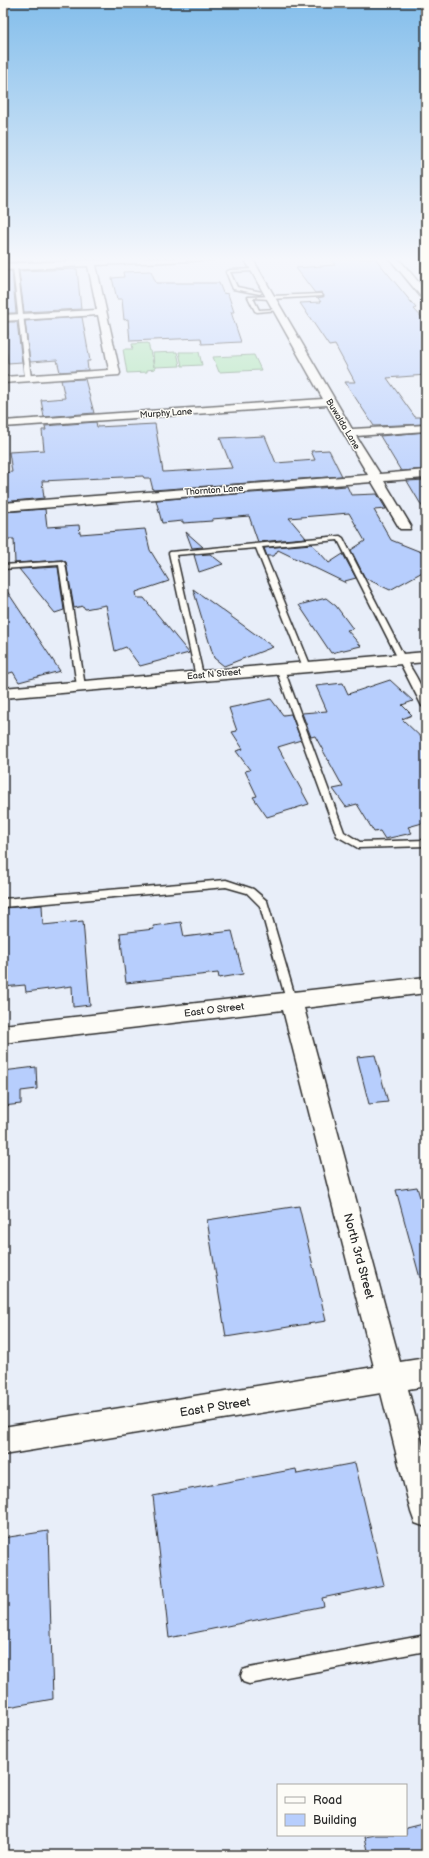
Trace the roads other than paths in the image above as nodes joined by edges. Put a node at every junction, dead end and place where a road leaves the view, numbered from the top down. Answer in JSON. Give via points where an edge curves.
{"nodes":[{"id":1,"x":25,"y":345,"type":"edge"},
{"id":2,"x":110,"y":345,"type":"edge"},
{"id":3,"x":297,"y":345,"type":"edge"},
{"id":4,"x":28,"y":378,"type":"junction"},
{"id":5,"x":3,"y":380,"type":"edge"},
{"id":6,"x":330,"y":402,"type":"junction"},
{"id":7,"x":3,"y":424,"type":"edge"},
{"id":8,"x":426,"y":428,"type":"edge"},
{"id":9,"x":348,"y":433,"type":"junction"},
{"id":10,"x":426,"y":474,"type":"edge"},
{"id":11,"x":376,"y":478,"type":"junction"},
{"id":12,"x":3,"y":507,"type":"edge"},
{"id":13,"x":405,"y":526,"type":"dead end"},
{"id":14,"x":258,"y":545,"type":"junction"},
{"id":15,"x":3,"y":567,"type":"edge"},
{"id":16,"x":426,"y":658,"type":"edge"},
{"id":17,"x":402,"y":660,"type":"junction"},
{"id":18,"x":307,"y":667,"type":"junction"},
{"id":19,"x":280,"y":669,"type":"junction"},
{"id":20,"x":199,"y":675,"type":"junction"},
{"id":21,"x":81,"y":686,"type":"junction"},
{"id":22,"x":3,"y":693,"type":"edge"},
{"id":23,"x":426,"y":706,"type":"edge"},
{"id":24,"x":426,"y":843,"type":"edge"},
{"id":25,"x":3,"y":903,"type":"edge"},
{"id":26,"x":426,"y":985,"type":"edge"},
{"id":27,"x":291,"y":1000,"type":"junction"},
{"id":28,"x":3,"y":1034,"type":"edge"},
{"id":29,"x":426,"y":1372,"type":"edge"},
{"id":30,"x":391,"y":1378,"type":"junction"},
{"id":31,"x":3,"y":1441,"type":"edge"},
{"id":32,"x":426,"y":1512,"type":"edge"},
{"id":33,"x":426,"y":1642,"type":"edge"},
{"id":34,"x":249,"y":1676,"type":"dead end"}],
"edges":[{"from":1,"to":4,"type":"lane"},
{"from":2,"to":4,"type":"street","via":[[116,372]]},
{"from":3,"to":6,"type":"street","name":"Buwalda Lane"},
{"from":4,"to":5,"type":"street"},
{"from":6,"to":7,"type":"street","name":"Murphy Lane"},
{"from":6,"to":9,"type":"street","name":"Buwalda Lane"},
{"from":8,"to":9,"type":"street"},
{"from":9,"to":11,"type":"street","name":"Buwalda Lane"},
{"from":10,"to":11,"type":"street","name":"Thornton Lane"},
{"from":11,"to":12,"type":"street","name":"Thornton Lane"},
{"from":11,"to":13,"type":"street","name":"Buwalda Lane"},
{"from":14,"to":17,"type":"lane","via":[[340,538]]},
{"from":14,"to":18,"type":"lane"},
{"from":14,"to":20,"type":"lane","via":[[172,553]]},
{"from":15,"to":21,"type":"lane","via":[[62,563]]},
{"from":16,"to":17,"type":"street","name":"East N Street"},
{"from":17,"to":18,"type":"street","name":"East N Street"},
{"from":17,"to":23,"type":"lane"},
{"from":18,"to":19,"type":"street","name":"East N Street"},
{"from":19,"to":20,"type":"street","name":"East N Street"},
{"from":19,"to":24,"type":"lane","via":[[340,834],[358,845]]},
{"from":20,"to":21,"type":"street","name":"East N Street"},
{"from":21,"to":22,"type":"street","name":"East N Street"},
{"from":25,"to":27,"type":"lane","via":[[226,883],[250,891],[264,904]]},
{"from":26,"to":27,"type":"street","name":"East O Street"},
{"from":27,"to":28,"type":"street","name":"East O Street"},
{"from":27,"to":30,"type":"street","name":"North 3rd Street"},
{"from":29,"to":30,"type":"street","name":"East P Street"},
{"from":30,"to":31,"type":"street","name":"East P Street"},
{"from":30,"to":32,"type":"street","name":"North 3rd Street"},
{"from":33,"to":34,"type":"lane"}]}
